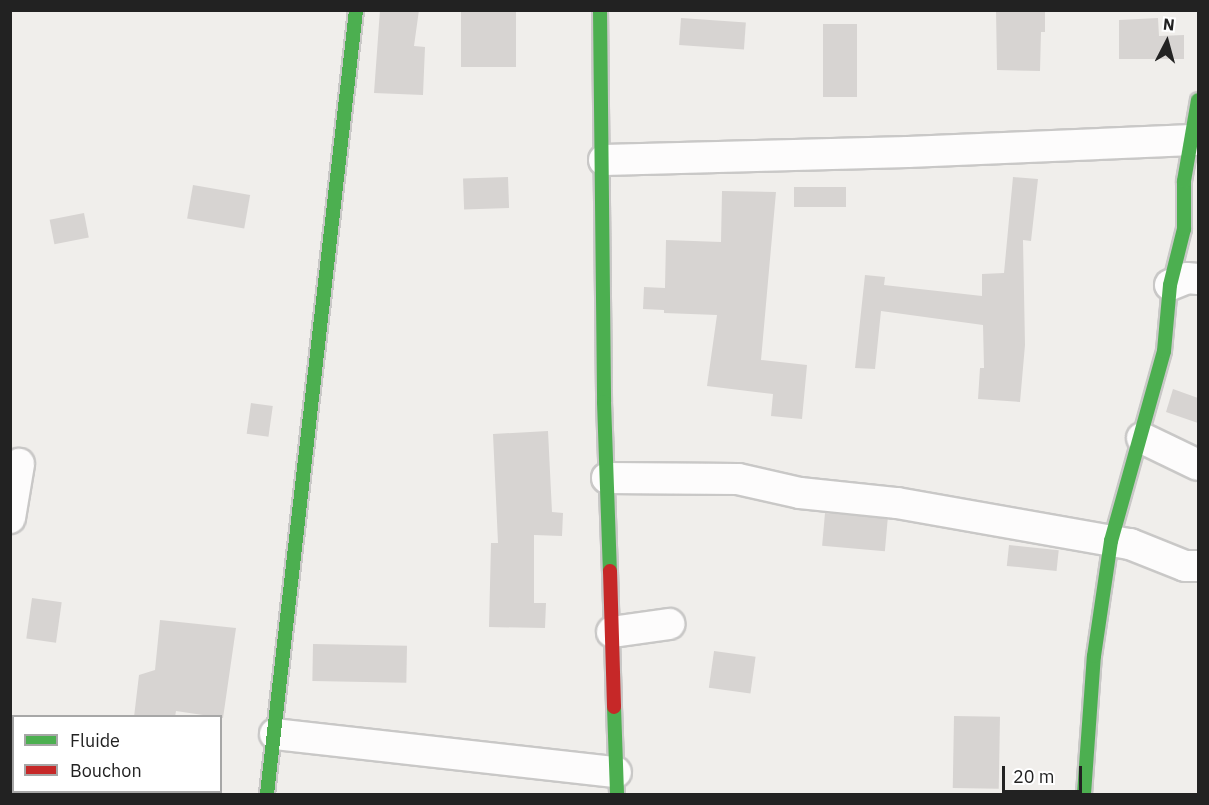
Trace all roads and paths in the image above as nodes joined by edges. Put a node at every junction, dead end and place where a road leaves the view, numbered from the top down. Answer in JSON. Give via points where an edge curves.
{"nodes":[{"id":1,"x":357,"y":10,"type":"edge"},
{"id":2,"x":600,"y":10,"type":"edge"},
{"id":3,"x":1198,"y":100,"type":"edge"},
{"id":4,"x":1194,"y":140,"type":"edge"},
{"id":5,"x":604,"y":160,"type":"junction"},
{"id":6,"x":1198,"y":279,"type":"edge"},
{"id":7,"x":1170,"y":285,"type":"junction"},
{"id":8,"x":1142,"y":438,"type":"junction"},
{"id":9,"x":19,"y":464,"type":"dead end"},
{"id":10,"x":1198,"y":465,"type":"edge"},
{"id":11,"x":606,"y":478,"type":"junction"},
{"id":12,"x":10,"y":518,"type":"edge"},
{"id":13,"x":1111,"y":540,"type":"junction"},
{"id":14,"x":1198,"y":566,"type":"edge"},
{"id":15,"x":669,"y":624,"type":"dead end"},
{"id":16,"x":612,"y":632,"type":"junction"},
{"id":17,"x":275,"y":734,"type":"junction"},
{"id":18,"x":616,"y":783,"type":"edge"},
{"id":19,"x":267,"y":795,"type":"edge"},
{"id":20,"x":1084,"y":795,"type":"edge"}],
"edges":[{"from":1,"to":17,"type":"street"},
{"from":2,"to":5,"type":"street"},
{"from":3,"to":4,"type":"street"},
{"from":4,"to":5,"type":"street"},
{"from":4,"to":7,"type":"street","via":[[1184,182],[1184,230]]},
{"from":5,"to":11,"type":"street"},
{"from":6,"to":7,"type":"street","via":[[1187,278]]},
{"from":7,"to":8,"type":"street","via":[[1164,351]]},
{"from":8,"to":10,"type":"street"},
{"from":8,"to":13,"type":"street"},
{"from":9,"to":12,"type":"street"},
{"from":11,"to":13,"type":"street","via":[[738,479],[800,493],[897,503]]},
{"from":11,"to":16,"type":"street"},
{"from":13,"to":14,"type":"street","via":[[1152,551],[1185,566]]},
{"from":13,"to":20,"type":"street","via":[[1094,656]]},
{"from":15,"to":16,"type":"street"},
{"from":16,"to":18,"type":"street"},
{"from":17,"to":18,"type":"street"},
{"from":17,"to":19,"type":"street"}]}
